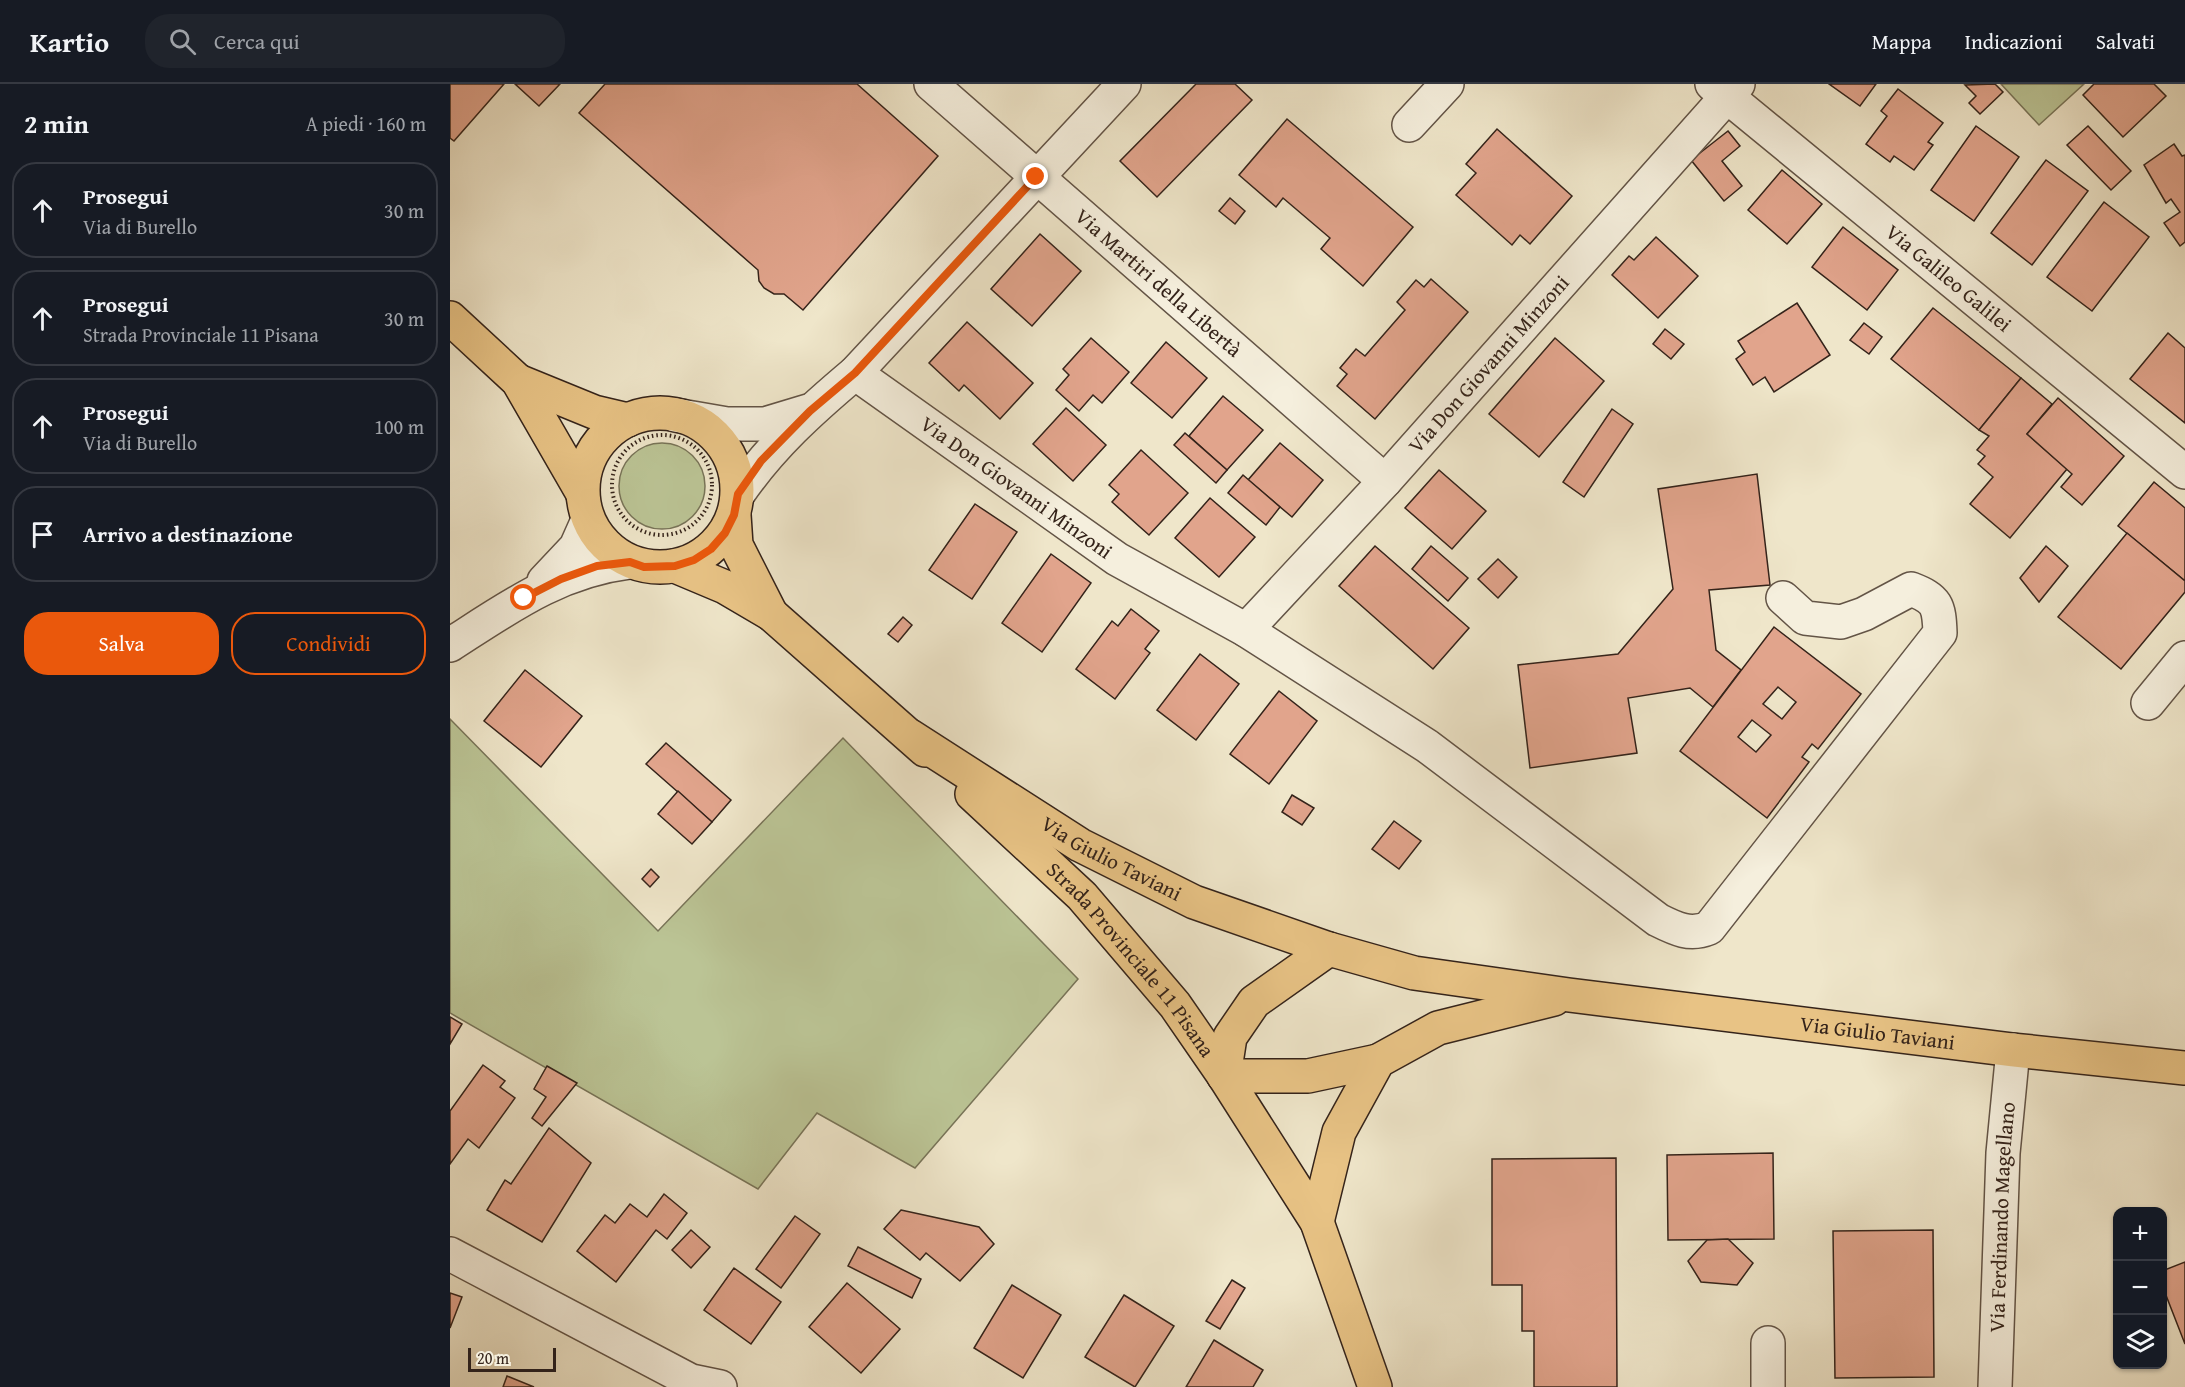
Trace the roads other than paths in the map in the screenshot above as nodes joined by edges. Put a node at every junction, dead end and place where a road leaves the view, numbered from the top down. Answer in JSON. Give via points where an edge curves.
{"nodes":[{"id":1,"x":931,"y":84,"type":"edge"},
{"id":2,"x":1124,"y":84,"type":"edge"},
{"id":3,"x":1447,"y":84,"type":"edge"},
{"id":4,"x":1726,"y":87,"type":"edge"},
{"id":5,"x":1409,"y":125,"type":"dead end"},
{"id":6,"x":1036,"y":177,"type":"junction"},
{"id":7,"x":450,"y":318,"type":"edge"},
{"id":8,"x":855,"y":373,"type":"junction"},
{"id":9,"x":518,"y":381,"type":"junction"},
{"id":10,"x":810,"y":411,"type":"junction"},
{"id":11,"x":675,"y":414,"type":"junction"},
{"id":12,"x":628,"y":420,"type":"junction"},
{"id":13,"x":2185,"y":472,"type":"edge"},
{"id":14,"x":1385,"y":481,"type":"junction"},
{"id":15,"x":736,"y":504,"type":"junction"},
{"id":16,"x":585,"y":506,"type":"junction"},
{"id":17,"x":630,"y":562,"type":"junction"},
{"id":18,"x":675,"y":566,"type":"junction"},
{"id":19,"x":524,"y":598,"type":"junction"},
{"id":20,"x":1783,"y":598,"type":"dead end"},
{"id":21,"x":771,"y":614,"type":"junction"},
{"id":22,"x":1246,"y":630,"type":"junction"},
{"id":23,"x":450,"y":645,"type":"edge"},
{"id":24,"x":2185,"y":658,"type":"edge"},
{"id":25,"x":2148,"y":702,"type":"dead end"},
{"id":26,"x":910,"y":736,"type":"junction"},
{"id":27,"x":1329,"y":949,"type":"junction"},
{"id":28,"x":1569,"y":995,"type":"junction"},
{"id":29,"x":2013,"y":1050,"type":"junction"},
{"id":30,"x":1378,"y":1061,"type":"junction"},
{"id":31,"x":2185,"y":1068,"type":"edge"},
{"id":32,"x":1224,"y":1076,"type":"junction"},
{"id":33,"x":1317,"y":1222,"type":"junction"},
{"id":34,"x":450,"y":1254,"type":"edge"},
{"id":35,"x":1768,"y":1343,"type":"dead end"},
{"id":36,"x":720,"y":1387,"type":"edge"},
{"id":37,"x":1375,"y":1387,"type":"edge"},
{"id":38,"x":1768,"y":1387,"type":"edge"},
{"id":39,"x":1995,"y":1387,"type":"edge"}],
"edges":[{"from":1,"to":6,"type":"street","name":"Via Martiri della Libertà"},
{"from":2,"to":6,"type":"street"},
{"from":3,"to":5,"type":"street"},
{"from":4,"to":13,"type":"street","name":"Via Galileo Galilei"},
{"from":4,"to":14,"type":"street","name":"Via Don Giovanni Minzoni"},
{"from":6,"to":8,"type":"street"},
{"from":6,"to":14,"type":"street","name":"Via Martiri della Libertà"},
{"from":7,"to":9,"type":"main road","name":"Strada Provinciale 11 Pisana"},
{"from":8,"to":10,"type":"street"},
{"from":8,"to":22,"type":"street","name":"Via Don Giovanni Minzoni","via":[[1117,559]]},
{"from":9,"to":12,"type":"main road","name":"Strada Provinciale 11 Pisana","via":[[594,412]]},
{"from":9,"to":16,"type":"main road","name":"Strada Provinciale 11 Pisana"},
{"from":10,"to":11,"type":"street","via":[[765,424],[727,424]]},
{"from":10,"to":15,"type":"street","via":[[761,461]]},
{"from":11,"to":12,"type":"main road","name":"Strada Provinciale 11 Pisana","via":[[643,414]]},
{"from":11,"to":15,"type":"main road","name":"Strada Provinciale 11 Pisana","via":[[694,421],[717,439],[733,464]]},
{"from":12,"to":16,"type":"main road","name":"Strada Provinciale 11 Pisana","via":[[609,432],[587,462]]},
{"from":14,"to":22,"type":"street","name":"Via Don Giovanni Minzoni"},
{"from":15,"to":18,"type":"main road","name":"Strada Provinciale 11 Pisana","via":[[725,533],[711,549]]},
{"from":15,"to":21,"type":"main road","name":"Strada Provinciale 11 Pisana","via":[[736,545]]},
{"from":16,"to":17,"type":"main road","name":"Strada Provinciale 11 Pisana","via":[[605,545]]},
{"from":16,"to":19,"type":"street","via":[[576,547]]},
{"from":17,"to":18,"type":"main road","name":"Strada Provinciale 11 Pisana","via":[[644,567]]},
{"from":17,"to":19,"type":"street","via":[[597,566]]},
{"from":18,"to":21,"type":"main road","name":"Strada Provinciale 11 Pisana","via":[[725,586]]},
{"from":19,"to":23,"type":"street"},
{"from":20,"to":22,"type":"street","name":"Via Don Giovanni Minzoni","via":[[1805,618],[1841,622],[1911,589],[1930,597],[1939,610],[1940,633],[1709,928],[1697,933],[1658,920],[1428,746]]},
{"from":21,"to":26,"type":"main road","name":"Strada Provinciale 11 Pisana"},
{"from":24,"to":25,"type":"street"},
{"from":26,"to":27,"type":"main road","name":"Via Giulio Taviani","via":[[1090,850],[1194,902]]},
{"from":26,"to":32,"type":"main road","name":"Strada Provinciale 11 Pisana","via":[[1082,896],[1175,1005]]},
{"from":27,"to":28,"type":"main road","name":"Via Giulio Taviani","via":[[1414,973]]},
{"from":27,"to":32,"type":"main road","via":[[1254,1002],[1230,1037]]},
{"from":28,"to":29,"type":"main road","name":"Via Giulio Taviani"},
{"from":28,"to":30,"type":"main road","name":"Via Giulio Taviani","via":[[1438,1029]]},
{"from":29,"to":31,"type":"main road","name":"Via Giulio Taviani"},
{"from":29,"to":39,"type":"street","name":"Via Ferdinando Magellano","via":[[2003,1153]]},
{"from":30,"to":32,"type":"main road","name":"Via Giulio Taviani","via":[[1308,1076]]},
{"from":30,"to":33,"type":"main road","via":[[1339,1132]]},
{"from":32,"to":33,"type":"main road","name":"Strada Provinciale 11 Pisana"},
{"from":33,"to":37,"type":"main road","name":"Strada Provinciale 11 Pisana"},
{"from":34,"to":36,"type":"street","via":[[691,1381]]},
{"from":35,"to":38,"type":"street"}]}
